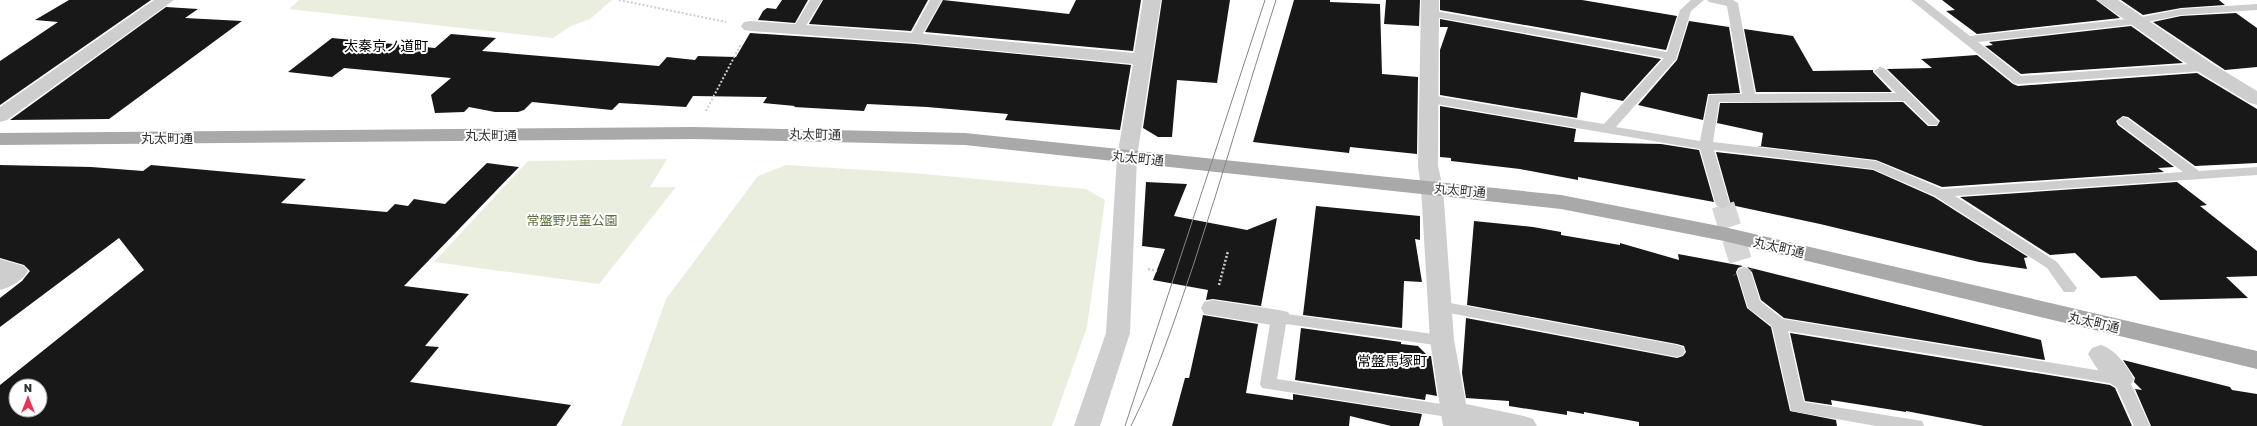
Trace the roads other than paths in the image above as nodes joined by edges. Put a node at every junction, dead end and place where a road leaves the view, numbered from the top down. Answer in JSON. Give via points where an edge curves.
{"nodes":[{"id":1,"x":165,"y":0,"type":"edge"},
{"id":2,"x":816,"y":0,"type":"edge"},
{"id":3,"x":936,"y":0,"type":"edge"},
{"id":4,"x":1152,"y":0,"type":"edge"},
{"id":5,"x":1698,"y":0,"type":"edge"},
{"id":6,"x":1713,"y":0,"type":"edge"},
{"id":7,"x":1917,"y":0,"type":"edge"},
{"id":8,"x":2106,"y":0,"type":"edge"},
{"id":9,"x":1732,"y":1,"type":"edge"},
{"id":10,"x":1430,"y":7,"type":"edge"},
{"id":11,"x":2257,"y":8,"type":"edge"},
{"id":12,"x":2137,"y":20,"type":"junction"},
{"id":13,"x":750,"y":26,"type":"road end"},
{"id":14,"x":798,"y":30,"type":"junction"},
{"id":15,"x":915,"y":38,"type":"junction"},
{"id":16,"x":1969,"y":40,"type":"junction"},
{"id":17,"x":1672,"y":56,"type":"junction"},
{"id":18,"x":1142,"y":59,"type":"junction"},
{"id":19,"x":2204,"y":67,"type":"junction"},
{"id":20,"x":1880,"y":72,"type":"dead end"},
{"id":21,"x":1749,"y":97,"type":"junction"},
{"id":22,"x":1907,"y":97,"type":"junction"},
{"id":23,"x":1430,"y":99,"type":"junction"},
{"id":24,"x":2257,"y":99,"type":"edge"},
{"id":25,"x":0,"y":116,"type":"edge"},
{"id":26,"x":2124,"y":121,"type":"dead end"},
{"id":27,"x":1933,"y":122,"type":"dead end"},
{"id":28,"x":1607,"y":129,"type":"junction"},
{"id":29,"x":0,"y":139,"type":"edge"},
{"id":30,"x":1706,"y":145,"type":"junction"},
{"id":31,"x":1127,"y":157,"type":"junction"},
{"id":32,"x":2257,"y":171,"type":"edge"},
{"id":33,"x":2194,"y":174,"type":"junction"},
{"id":34,"x":1432,"y":188,"type":"junction"},
{"id":35,"x":1940,"y":193,"type":"junction"},
{"id":36,"x":1723,"y":205,"type":"tunnel mouth"},
{"id":37,"x":0,"y":267,"type":"edge"},
{"id":38,"x":1744,"y":272,"type":"tunnel mouth"},
{"id":39,"x":0,"y":282,"type":"edge"},
{"id":40,"x":2069,"y":288,"type":"dead end"},
{"id":41,"x":1439,"y":306,"type":"junction"},
{"id":42,"x":1213,"y":308,"type":"road end"},
{"id":43,"x":1279,"y":318,"type":"junction"},
{"id":44,"x":1779,"y":324,"type":"junction"},
{"id":45,"x":1442,"y":340,"type":"junction"},
{"id":46,"x":1678,"y":352,"type":"dead end"},
{"id":47,"x":2101,"y":354,"type":"dead end"},
{"id":48,"x":2257,"y":360,"type":"edge"},
{"id":49,"x":2121,"y":379,"type":"junction"},
{"id":50,"x":1455,"y":419,"type":"edge"},
{"id":51,"x":1087,"y":426,"type":"edge"},
{"id":52,"x":1524,"y":426,"type":"edge"},
{"id":53,"x":1916,"y":426,"type":"edge"},
{"id":54,"x":2142,"y":426,"type":"edge"}],
"edges":[{"from":1,"to":25,"type":"street"},
{"from":2,"to":14,"type":"lane"},
{"from":3,"to":15,"type":"lane"},
{"from":4,"to":18,"type":"street"},
{"from":5,"to":17,"type":"lane","via":[[1686,10]]},
{"from":6,"to":9,"type":"lane"},
{"from":7,"to":16,"type":"lane"},
{"from":8,"to":12,"type":"street"},
{"from":9,"to":21,"type":"lane"},
{"from":10,"to":17,"type":"lane"},
{"from":10,"to":23,"type":"street"},
{"from":11,"to":12,"type":"lane","via":[[2181,12]]},
{"from":12,"to":16,"type":"lane"},
{"from":12,"to":19,"type":"street"},
{"from":13,"to":14,"type":"street"},
{"from":14,"to":15,"type":"street"},
{"from":15,"to":18,"type":"street"},
{"from":16,"to":19,"type":"lane","via":[[2018,80]]},
{"from":17,"to":28,"type":"lane"},
{"from":18,"to":31,"type":"street"},
{"from":19,"to":24,"type":"street"},
{"from":20,"to":22,"type":"lane"},
{"from":21,"to":22,"type":"lane"},
{"from":21,"to":30,"type":"lane","via":[[1713,98]]},
{"from":22,"to":27,"type":"lane"},
{"from":23,"to":28,"type":"lane"},
{"from":23,"to":34,"type":"street","via":[[1427,152]]},
{"from":26,"to":33,"type":"lane"},
{"from":28,"to":30,"type":"lane"},
{"from":29,"to":31,"type":"main road","name":"丸太町通","via":[[796,134],[965,140]]},
{"from":30,"to":35,"type":"lane","via":[[1876,165]]},
{"from":30,"to":36,"type":"lane"},
{"from":31,"to":34,"type":"main road","name":"丸太町通"},
{"from":31,"to":51,"type":"street","via":[[1118,333]]},
{"from":32,"to":33,"type":"lane"},
{"from":33,"to":35,"type":"lane"},
{"from":34,"to":41,"type":"street"},
{"from":34,"to":48,"type":"main road","name":"丸太町通","via":[[1561,202],[1659,220]]},
{"from":35,"to":40,"type":"lane","via":[[2052,264]]},
{"from":37,"to":39,"type":"street","via":[[16,271]]},
{"from":38,"to":44,"type":"lane","via":[[1752,304]]},
{"from":41,"to":45,"type":"street"},
{"from":41,"to":46,"type":"lane"},
{"from":42,"to":43,"type":"street"},
{"from":43,"to":45,"type":"lane"},
{"from":43,"to":50,"type":"lane","via":[[1268,384]]},
{"from":44,"to":49,"type":"lane"},
{"from":44,"to":53,"type":"lane","via":[[1797,407]]},
{"from":45,"to":50,"type":"street"},
{"from":47,"to":49,"type":"street"},
{"from":49,"to":54,"type":"lane"},
{"from":50,"to":52,"type":"street"}]}
